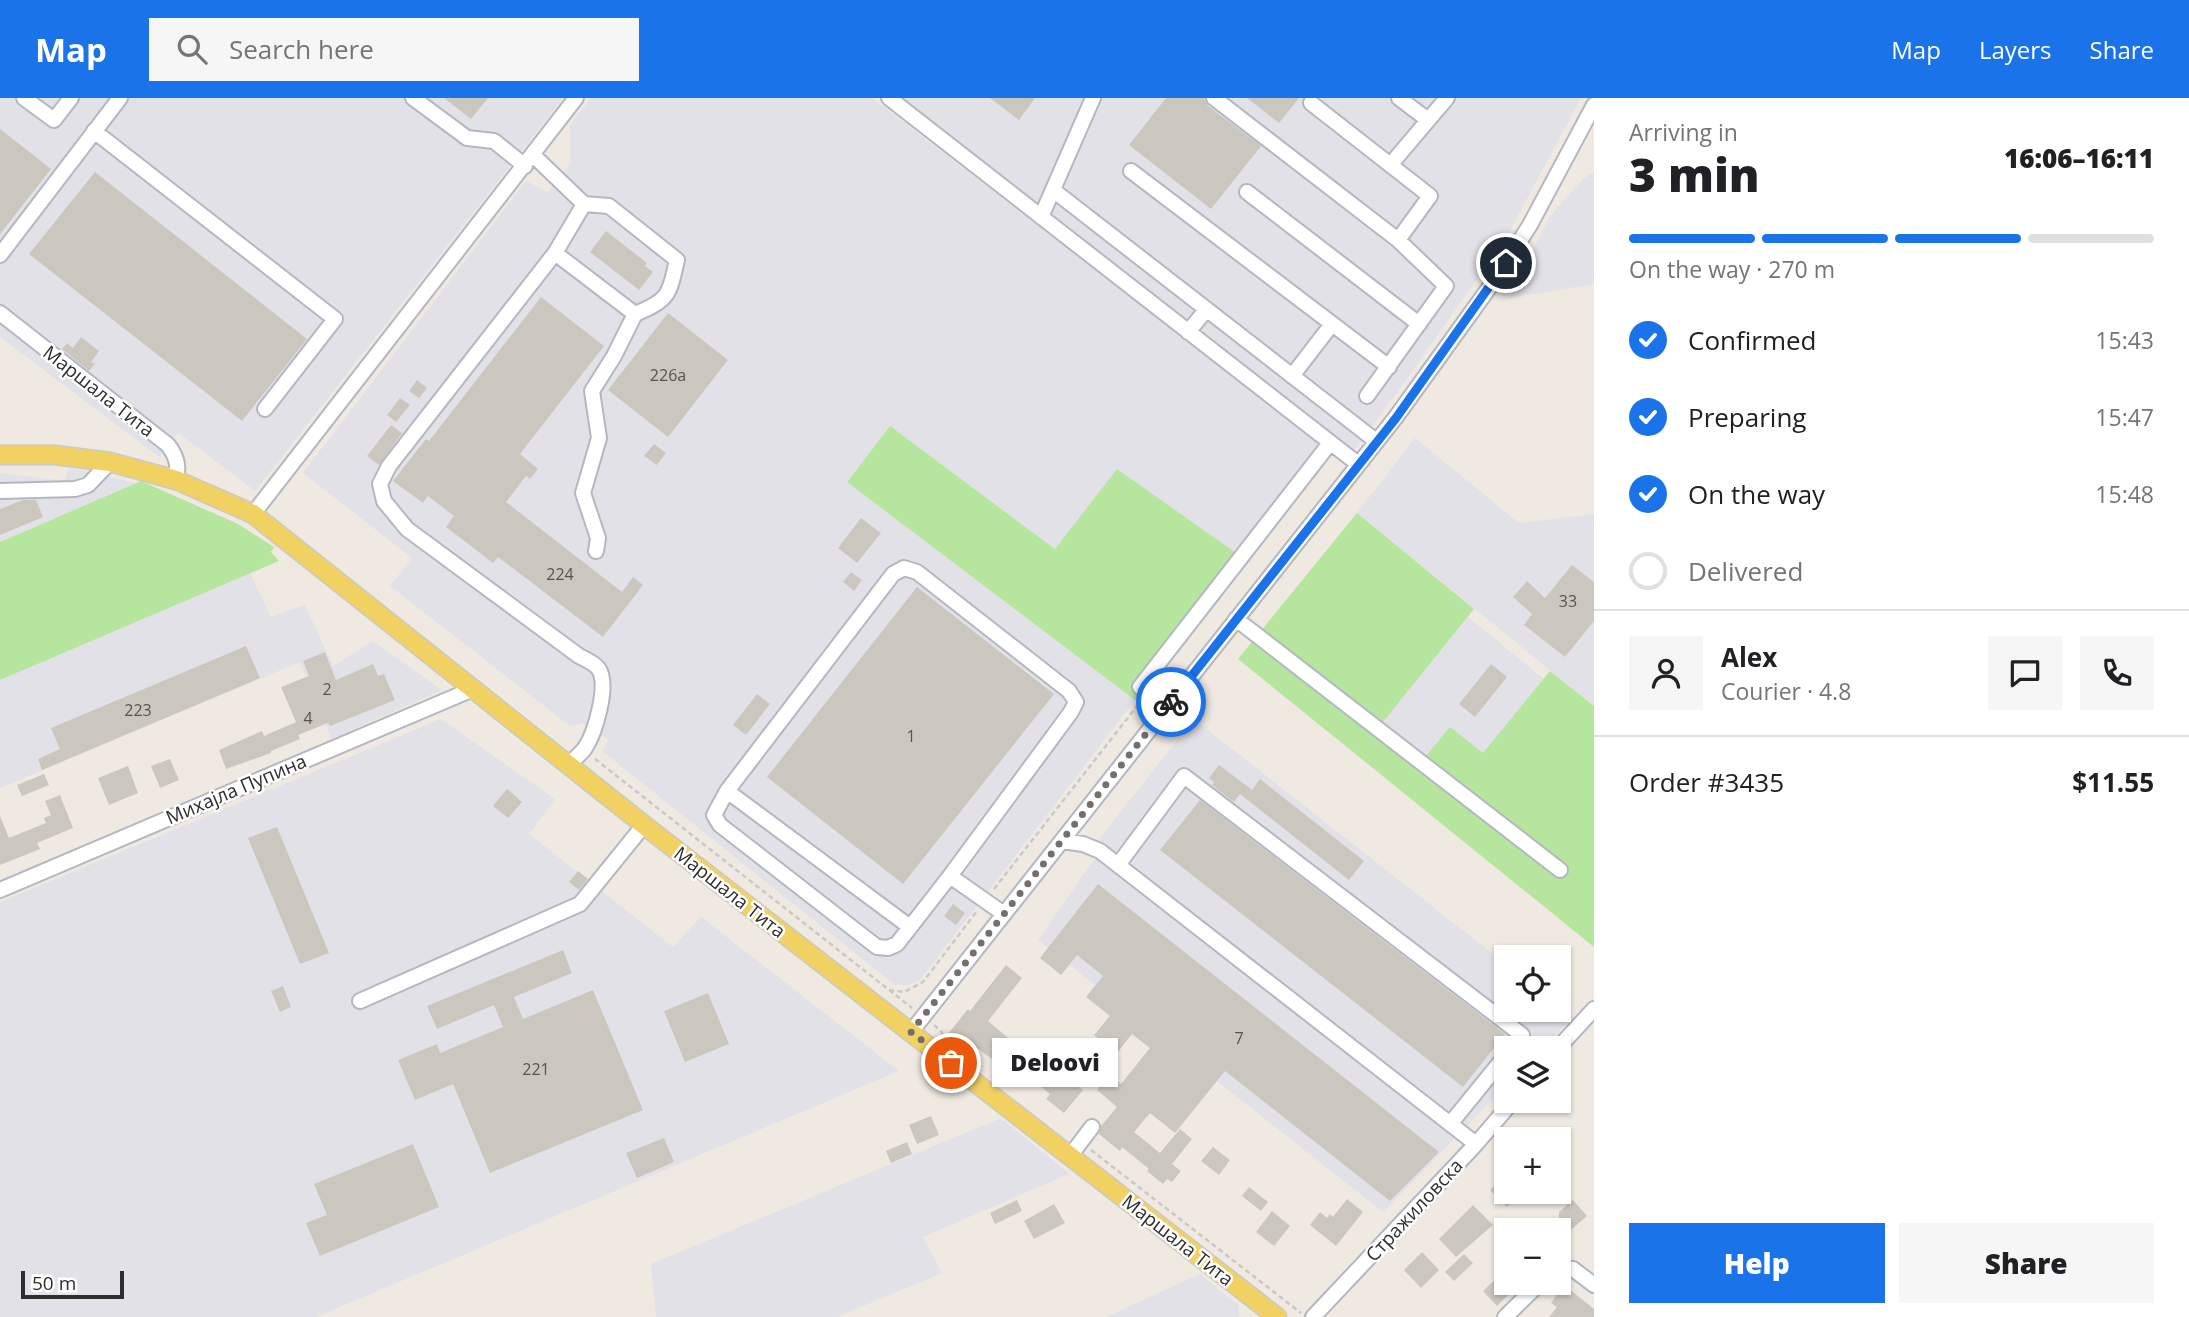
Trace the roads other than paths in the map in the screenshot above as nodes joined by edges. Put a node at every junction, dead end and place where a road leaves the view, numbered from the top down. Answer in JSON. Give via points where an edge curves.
{"nodes":[{"id":1,"x":24,"y":98,"type":"edge"},
{"id":2,"x":71,"y":98,"type":"edge"},
{"id":3,"x":120,"y":98,"type":"edge"},
{"id":4,"x":413,"y":98,"type":"edge"},
{"id":5,"x":576,"y":98,"type":"edge"},
{"id":6,"x":889,"y":98,"type":"edge"},
{"id":7,"x":1093,"y":98,"type":"edge"},
{"id":8,"x":1214,"y":98,"type":"edge"},
{"id":9,"x":1399,"y":98,"type":"edge"},
{"id":10,"x":1447,"y":98,"type":"edge"},
{"id":11,"x":1311,"y":103,"type":"dead end"},
{"id":12,"x":1594,"y":105,"type":"edge"},
{"id":13,"x":1428,"y":120,"type":"junction"},
{"id":14,"x":94,"y":131,"type":"junction"},
{"id":15,"x":529,"y":160,"type":"junction"},
{"id":16,"x":1391,"y":164,"type":"junction"},
{"id":17,"x":1131,"y":171,"type":"dead end"},
{"id":18,"x":1053,"y":190,"type":"junction"},
{"id":19,"x":1247,"y":192,"type":"dead end"},
{"id":20,"x":584,"y":204,"type":"junction"},
{"id":21,"x":1041,"y":217,"type":"junction"},
{"id":22,"x":1398,"y":240,"type":"junction"},
{"id":23,"x":555,"y":253,"type":"junction"},
{"id":24,"x":0,"y":255,"type":"edge"},
{"id":25,"x":1206,"y":310,"type":"junction"},
{"id":26,"x":0,"y":313,"type":"edge"},
{"id":27,"x":635,"y":314,"type":"junction"},
{"id":28,"x":1332,"y":324,"type":"junction"},
{"id":29,"x":1419,"y":324,"type":"junction"},
{"id":30,"x":1188,"y":332,"type":"junction"},
{"id":31,"x":1388,"y":367,"type":"junction"},
{"id":32,"x":1292,"y":376,"type":"junction"},
{"id":33,"x":1367,"y":396,"type":"dead end"},
{"id":34,"x":265,"y":409,"type":"dead end"},
{"id":35,"x":1376,"y":441,"type":"junction"},
{"id":36,"x":1330,"y":443,"type":"junction"},
{"id":37,"x":0,"y":455,"type":"edge"},
{"id":38,"x":110,"y":462,"type":"junction"},
{"id":39,"x":1358,"y":464,"type":"junction"},
{"id":40,"x":176,"y":480,"type":"junction"},
{"id":41,"x":0,"y":491,"type":"edge"},
{"id":42,"x":253,"y":514,"type":"junction"},
{"id":43,"x":596,"y":551,"type":"dead end"},
{"id":44,"x":1236,"y":619,"type":"junction"},
{"id":45,"x":472,"y":689,"type":"junction"},
{"id":46,"x":1142,"y":691,"type":"road end"},
{"id":47,"x":569,"y":764,"type":"junction"},
{"id":48,"x":727,"y":791,"type":"junction"},
{"id":49,"x":644,"y":825,"type":"junction"},
{"id":50,"x":1062,"y":841,"type":"junction"},
{"id":51,"x":1118,"y":865,"type":"junction"},
{"id":52,"x":1560,"y":870,"type":"dead end"},
{"id":53,"x":950,"y":876,"type":"junction"},
{"id":54,"x":0,"y":890,"type":"edge"},
{"id":55,"x":1004,"y":914,"type":"junction"},
{"id":56,"x":910,"y":928,"type":"junction"},
{"id":57,"x":360,"y":1001,"type":"dead end"},
{"id":58,"x":1594,"y":1009,"type":"edge"},
{"id":59,"x":911,"y":1032,"type":"junction"},
{"id":60,"x":1521,"y":1036,"type":"edge"},
{"id":61,"x":1569,"y":1036,"type":"edge"},
{"id":62,"x":1494,"y":1070,"type":"edge"},
{"id":63,"x":1503,"y":1113,"type":"edge"},
{"id":64,"x":1450,"y":1124,"type":"junction"},
{"id":65,"x":1092,"y":1127,"type":"dead end"},
{"id":66,"x":1476,"y":1144,"type":"junction"},
{"id":67,"x":1075,"y":1149,"type":"junction"},
{"id":68,"x":1571,"y":1269,"type":"edge"},
{"id":69,"x":1594,"y":1285,"type":"edge"},
{"id":70,"x":1528,"y":1295,"type":"edge"},
{"id":71,"x":1271,"y":1316,"type":"edge"},
{"id":72,"x":1313,"y":1317,"type":"edge"},
{"id":73,"x":1505,"y":1317,"type":"edge"}],
"edges":[{"from":1,"to":2,"type":"street","via":[[54,120]]},
{"from":3,"to":14,"type":"street"},
{"from":4,"to":15,"type":"street","via":[[467,138],[494,141]]},
{"from":5,"to":15,"type":"street"},
{"from":6,"to":21,"type":"street"},
{"from":7,"to":18,"type":"street"},
{"from":8,"to":22,"type":"street"},
{"from":9,"to":13,"type":"street"},
{"from":10,"to":13,"type":"street"},
{"from":11,"to":16,"type":"street"},
{"from":12,"to":35,"type":"street","via":[[1523,237]]},
{"from":13,"to":16,"type":"street"},
{"from":14,"to":24,"type":"street"},
{"from":14,"to":34,"type":"street","via":[[335,319]]},
{"from":15,"to":20,"type":"street"},
{"from":15,"to":42,"type":"street"},
{"from":16,"to":22,"type":"street","via":[[1430,196]]},
{"from":17,"to":28,"type":"street"},
{"from":18,"to":21,"type":"street"},
{"from":18,"to":25,"type":"street"},
{"from":19,"to":29,"type":"street"},
{"from":20,"to":23,"type":"street"},
{"from":20,"to":27,"type":"street","via":[[609,206],[677,260],[669,293]]},
{"from":21,"to":30,"type":"street"},
{"from":22,"to":29,"type":"street","via":[[1446,286]]},
{"from":23,"to":27,"type":"street"},
{"from":23,"to":47,"type":"street","via":[[388,466],[380,484],[384,501],[407,529],[597,667],[603,678],[593,730],[584,750]]},
{"from":25,"to":30,"type":"street"},
{"from":25,"to":32,"type":"street"},
{"from":26,"to":40,"type":"street","name":"Маршала Тита","via":[[168,445],[176,456]]},
{"from":27,"to":43,"type":"street","via":[[592,391],[599,439],[583,494],[598,538]]},
{"from":28,"to":31,"type":"street"},
{"from":28,"to":32,"type":"street"},
{"from":29,"to":31,"type":"street"},
{"from":30,"to":36,"type":"street"},
{"from":31,"to":33,"type":"street"},
{"from":32,"to":35,"type":"street"},
{"from":35,"to":39,"type":"street"},
{"from":36,"to":39,"type":"street"},
{"from":36,"to":46,"type":"street"},
{"from":37,"to":38,"type":"main road","name":"Маршала Тита"},
{"from":38,"to":40,"type":"main road","name":"Маршала Тита"},
{"from":38,"to":41,"type":"street","via":[[88,485],[75,489]]},
{"from":39,"to":44,"type":"street"},
{"from":40,"to":42,"type":"main road","name":"Маршала Тита"},
{"from":42,"to":45,"type":"main road","name":"Маршала Тита"},
{"from":44,"to":50,"type":"street"},
{"from":44,"to":52,"type":"street"},
{"from":45,"to":47,"type":"main road","name":"Маршала Тита"},
{"from":45,"to":54,"type":"street","name":"Михајла Пупина"},
{"from":47,"to":49,"type":"main road","name":"Маршала Тита"},
{"from":48,"to":53,"type":"street","via":[[893,574],[904,568],[917,572],[1069,691],[1076,702]]},
{"from":48,"to":56,"type":"street"},
{"from":48,"to":56,"type":"street","via":[[714,815],[720,825],[877,947],[897,944]]},
{"from":49,"to":57,"type":"street","via":[[580,904]]},
{"from":49,"to":59,"type":"main road","name":"Маршала Тита"},
{"from":50,"to":51,"type":"street","via":[[1100,851]]},
{"from":50,"to":55,"type":"street"},
{"from":51,"to":60,"type":"street","via":[[1184,776]]},
{"from":51,"to":64,"type":"street"},
{"from":53,"to":55,"type":"street"},
{"from":53,"to":56,"type":"street"},
{"from":55,"to":59,"type":"street"},
{"from":58,"to":61,"type":"street"},
{"from":59,"to":67,"type":"main road","name":"Маршала Тита"},
{"from":62,"to":64,"type":"street"},
{"from":63,"to":66,"type":"street","name":"Стражиловска"},
{"from":64,"to":66,"type":"street"},
{"from":65,"to":67,"type":"street"},
{"from":66,"to":72,"type":"street","name":"Стражиловска"},
{"from":67,"to":71,"type":"main road","name":"Маршала Тита"},
{"from":68,"to":69,"type":"street"},
{"from":70,"to":73,"type":"street"}]}
